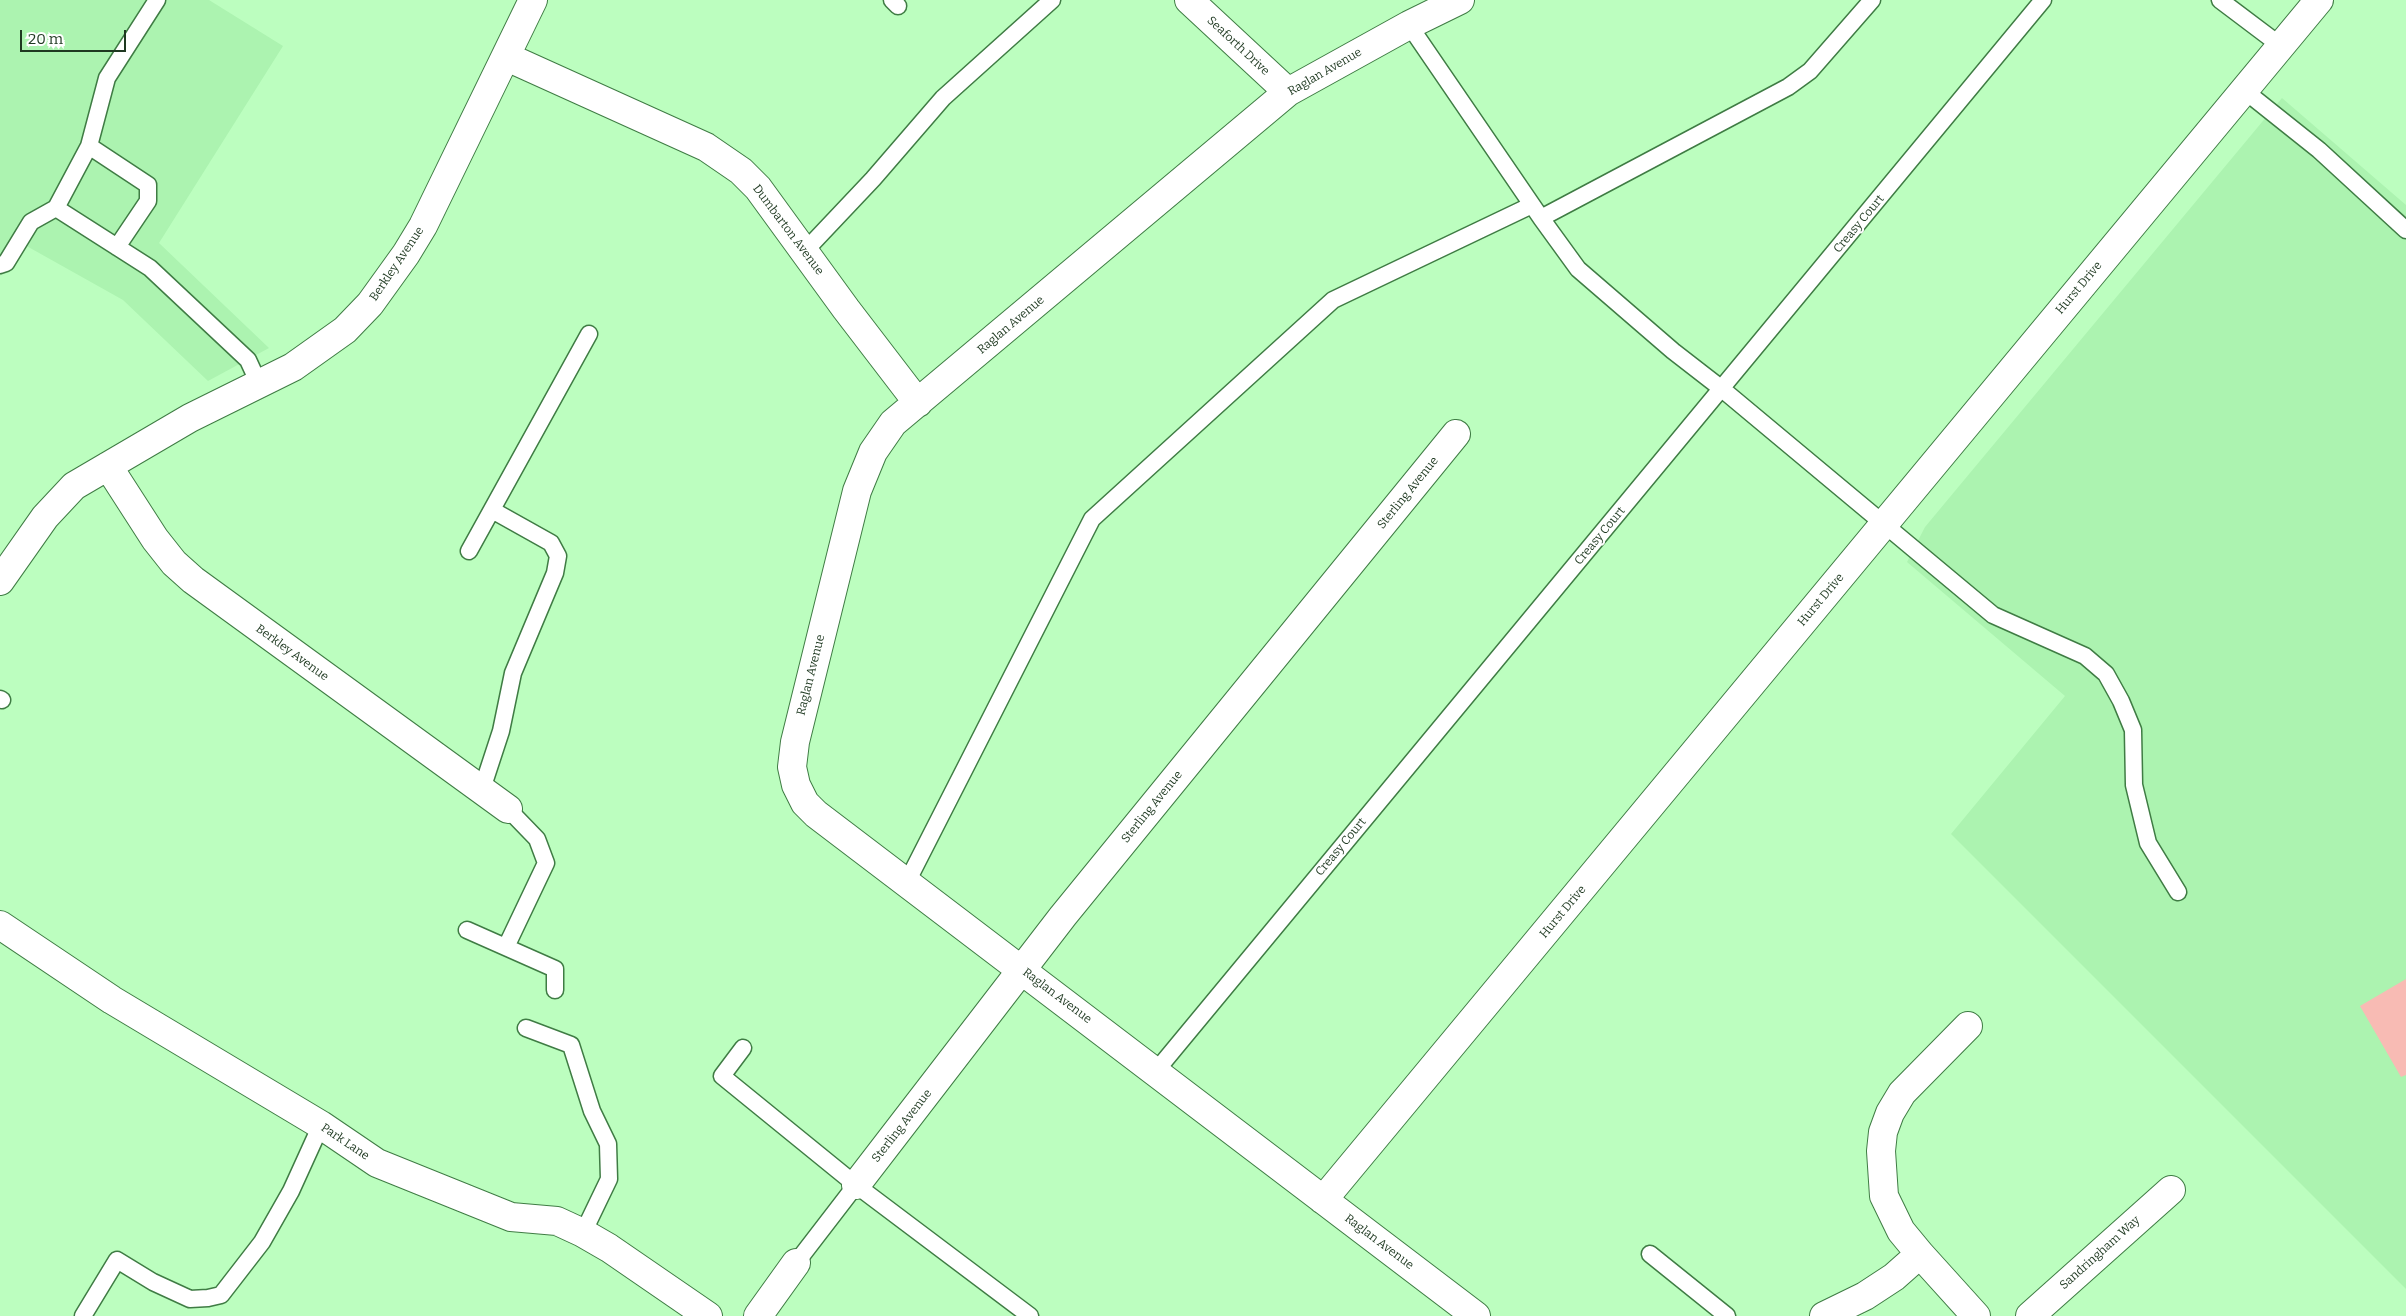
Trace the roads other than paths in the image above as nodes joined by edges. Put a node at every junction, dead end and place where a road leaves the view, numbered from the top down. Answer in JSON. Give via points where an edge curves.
{"nodes":[{"id":1,"x":156,"y":0,"type":"edge"},
{"id":2,"x":533,"y":0,"type":"edge"},
{"id":3,"x":1052,"y":0,"type":"edge"},
{"id":4,"x":1189,"y":0,"type":"edge"},
{"id":5,"x":1460,"y":0,"type":"edge"},
{"id":6,"x":1872,"y":0,"type":"edge"},
{"id":7,"x":2043,"y":0,"type":"edge"},
{"id":8,"x":2220,"y":0,"type":"edge"},
{"id":9,"x":2319,"y":0,"type":"edge"},
{"id":10,"x":1409,"y":25,"type":"junction"},
{"id":11,"x":2281,"y":46,"type":"junction"},
{"id":12,"x":507,"y":57,"type":"junction"},
{"id":13,"x":2245,"y":91,"type":"junction"},
{"id":14,"x":1288,"y":92,"type":"junction"},
{"id":15,"x":89,"y":146,"type":"junction"},
{"id":16,"x":56,"y":208,"type":"junction"},
{"id":17,"x":1536,"y":212,"type":"junction"},
{"id":18,"x":2406,"y":230,"type":"edge"},
{"id":19,"x":117,"y":248,"type":"junction"},
{"id":20,"x":804,"y":252,"type":"junction"},
{"id":21,"x":0,"y":265,"type":"edge"},
{"id":22,"x":589,"y":334,"type":"dead end"},
{"id":23,"x":259,"y":384,"type":"junction"},
{"id":24,"x":1722,"y":389,"type":"junction"},
{"id":25,"x":918,"y":403,"type":"junction"},
{"id":26,"x":1456,"y":434,"type":"dead end"},
{"id":27,"x":108,"y":466,"type":"junction"},
{"id":28,"x":492,"y":510,"type":"junction"},
{"id":29,"x":1884,"y":525,"type":"junction"},
{"id":30,"x":469,"y":551,"type":"dead end"},
{"id":31,"x":0,"y":581,"type":"edge"},
{"id":32,"x":482,"y":790,"type":"junction"},
{"id":33,"x":508,"y":809,"type":"joint"},
{"id":34,"x":906,"y":884,"type":"junction"},
{"id":35,"x":2178,"y":892,"type":"dead end"},
{"id":36,"x":0,"y":925,"type":"edge"},
{"id":37,"x":467,"y":930,"type":"dead end"},
{"id":38,"x":506,"y":947,"type":"junction"},
{"id":39,"x":1023,"y":971,"type":"junction"},
{"id":40,"x":555,"y":990,"type":"dead end"},
{"id":41,"x":1968,"y":1026,"type":"dead end"},
{"id":42,"x":526,"y":1028,"type":"dead end"},
{"id":43,"x":743,"y":1048,"type":"dead end"},
{"id":44,"x":1156,"y":1071,"type":"junction"},
{"id":45,"x":321,"y":1125,"type":"junction"},
{"id":46,"x":856,"y":1185,"type":"junction"},
{"id":47,"x":2171,"y":1190,"type":"dead end"},
{"id":48,"x":1323,"y":1200,"type":"junction"},
{"id":49,"x":583,"y":1233,"type":"junction"},
{"id":50,"x":1650,"y":1254,"type":"dead end"},
{"id":51,"x":1920,"y":1254,"type":"junction"},
{"id":52,"x":796,"y":1263,"type":"joint"},
{"id":53,"x":83,"y":1316,"type":"edge"},
{"id":54,"x":708,"y":1316,"type":"edge"},
{"id":55,"x":758,"y":1316,"type":"edge"},
{"id":56,"x":1030,"y":1316,"type":"edge"},
{"id":57,"x":1476,"y":1316,"type":"edge"},
{"id":58,"x":1727,"y":1316,"type":"edge"},
{"id":59,"x":1824,"y":1316,"type":"edge"},
{"id":60,"x":1976,"y":1316,"type":"edge"},
{"id":61,"x":2030,"y":1316,"type":"edge"}],
"edges":[{"from":1,"to":15,"type":"lane","via":[[107,78]]},
{"from":2,"to":12,"type":"street","name":"Berkley Avenue"},
{"from":3,"to":20,"type":"lane","via":[[943,98],[873,180]]},
{"from":4,"to":14,"type":"street","name":"Seaforth Drive"},
{"from":5,"to":10,"type":"street","name":"Raglan Avenue"},
{"from":6,"to":17,"type":"lane","via":[[1810,71],[1788,87]]},
{"from":7,"to":24,"type":"lane","name":"Creasy Court"},
{"from":8,"to":11,"type":"lane"},
{"from":9,"to":11,"type":"street","name":"Hurst Drive"},
{"from":10,"to":14,"type":"street","name":"Raglan Avenue"},
{"from":10,"to":17,"type":"lane"},
{"from":11,"to":13,"type":"street","name":"Hurst Drive"},
{"from":12,"to":20,"type":"street","name":"Dumbarton Avenue","via":[[722,156],[758,188]]},
{"from":12,"to":23,"type":"street","name":"Berkley Avenue","via":[[423,226],[386,284],[345,330],[293,367]]},
{"from":13,"to":18,"type":"lane","via":[[2319,150]]},
{"from":13,"to":29,"type":"street","name":"Hurst Drive"},
{"from":14,"to":25,"type":"street","name":"Raglan Avenue"},
{"from":15,"to":16,"type":"lane"},
{"from":15,"to":19,"type":"lane","via":[[148,185],[148,201]]},
{"from":16,"to":19,"type":"lane"},
{"from":16,"to":21,"type":"lane","via":[[31,222],[6,263]]},
{"from":17,"to":24,"type":"lane","via":[[1578,269]]},
{"from":17,"to":34,"type":"lane","via":[[1333,300],[1092,519]]},
{"from":19,"to":23,"type":"lane","via":[[150,268],[248,360]]},
{"from":20,"to":25,"type":"street","name":"Dumbarton Avenue"},
{"from":22,"to":28,"type":"lane"},
{"from":23,"to":27,"type":"street","name":"Berkley Avenue","via":[[190,418]]},
{"from":24,"to":29,"type":"lane"},
{"from":24,"to":44,"type":"lane","name":"Creasy Court"},
{"from":25,"to":34,"type":"street","name":"Raglan Avenue","via":[[893,423],[873,452],[857,491],[795,742],[792,767],[796,785],[810,808]]},
{"from":26,"to":39,"type":"street","name":"Sterling Avenue","via":[[1076,901]]},
{"from":27,"to":31,"type":"street","name":"Berkley Avenue","via":[[74,486],[60,500],[21,547]]},
{"from":27,"to":32,"type":"street","name":"Berkley Avenue","via":[[155,539],[192,580]]},
{"from":28,"to":30,"type":"lane"},
{"from":28,"to":32,"type":"lane","via":[[551,543],[558,556],[555,573],[513,673],[501,731]]},
{"from":29,"to":35,"type":"lane","via":[[1993,615],[2085,656],[2106,674],[2133,730],[2134,785],[2148,843]]},
{"from":29,"to":48,"type":"street","name":"Hurst Drive"},
{"from":32,"to":33,"type":"street","name":"Berkley Avenue"},
{"from":33,"to":38,"type":"lane","via":[[537,839],[546,863]]},
{"from":34,"to":39,"type":"street","name":"Raglan Avenue"},
{"from":36,"to":45,"type":"street","name":"Park Lane","via":[[120,1005]]},
{"from":37,"to":38,"type":"lane"},
{"from":38,"to":40,"type":"lane","via":[[555,969]]},
{"from":39,"to":44,"type":"street","name":"Raglan Avenue"},
{"from":39,"to":46,"type":"street","name":"Sterling Avenue"},
{"from":41,"to":51,"type":"street","via":[[1902,1093],[1883,1132],[1884,1196],[1901,1231]]},
{"from":42,"to":49,"type":"lane","via":[[571,1045],[592,1111],[608,1144],[609,1179]]},
{"from":43,"to":46,"type":"lane","via":[[722,1076]]},
{"from":44,"to":48,"type":"street","name":"Raglan Avenue"},
{"from":45,"to":49,"type":"street","name":"Park Lane","via":[[377,1163],[456,1197],[511,1217],[557,1221]]},
{"from":45,"to":53,"type":"lane","via":[[291,1191],[262,1242],[221,1295],[190,1299],[117,1260]]},
{"from":46,"to":52,"type":"lane"},
{"from":46,"to":56,"type":"lane"},
{"from":47,"to":61,"type":"street","name":"Sandringham Way"},
{"from":48,"to":57,"type":"street","name":"Raglan Avenue"},
{"from":49,"to":54,"type":"street","name":"Park Lane"},
{"from":50,"to":58,"type":"lane"},
{"from":51,"to":59,"type":"street","via":[[1865,1296]]},
{"from":51,"to":60,"type":"street"},
{"from":52,"to":55,"type":"street"}]}
